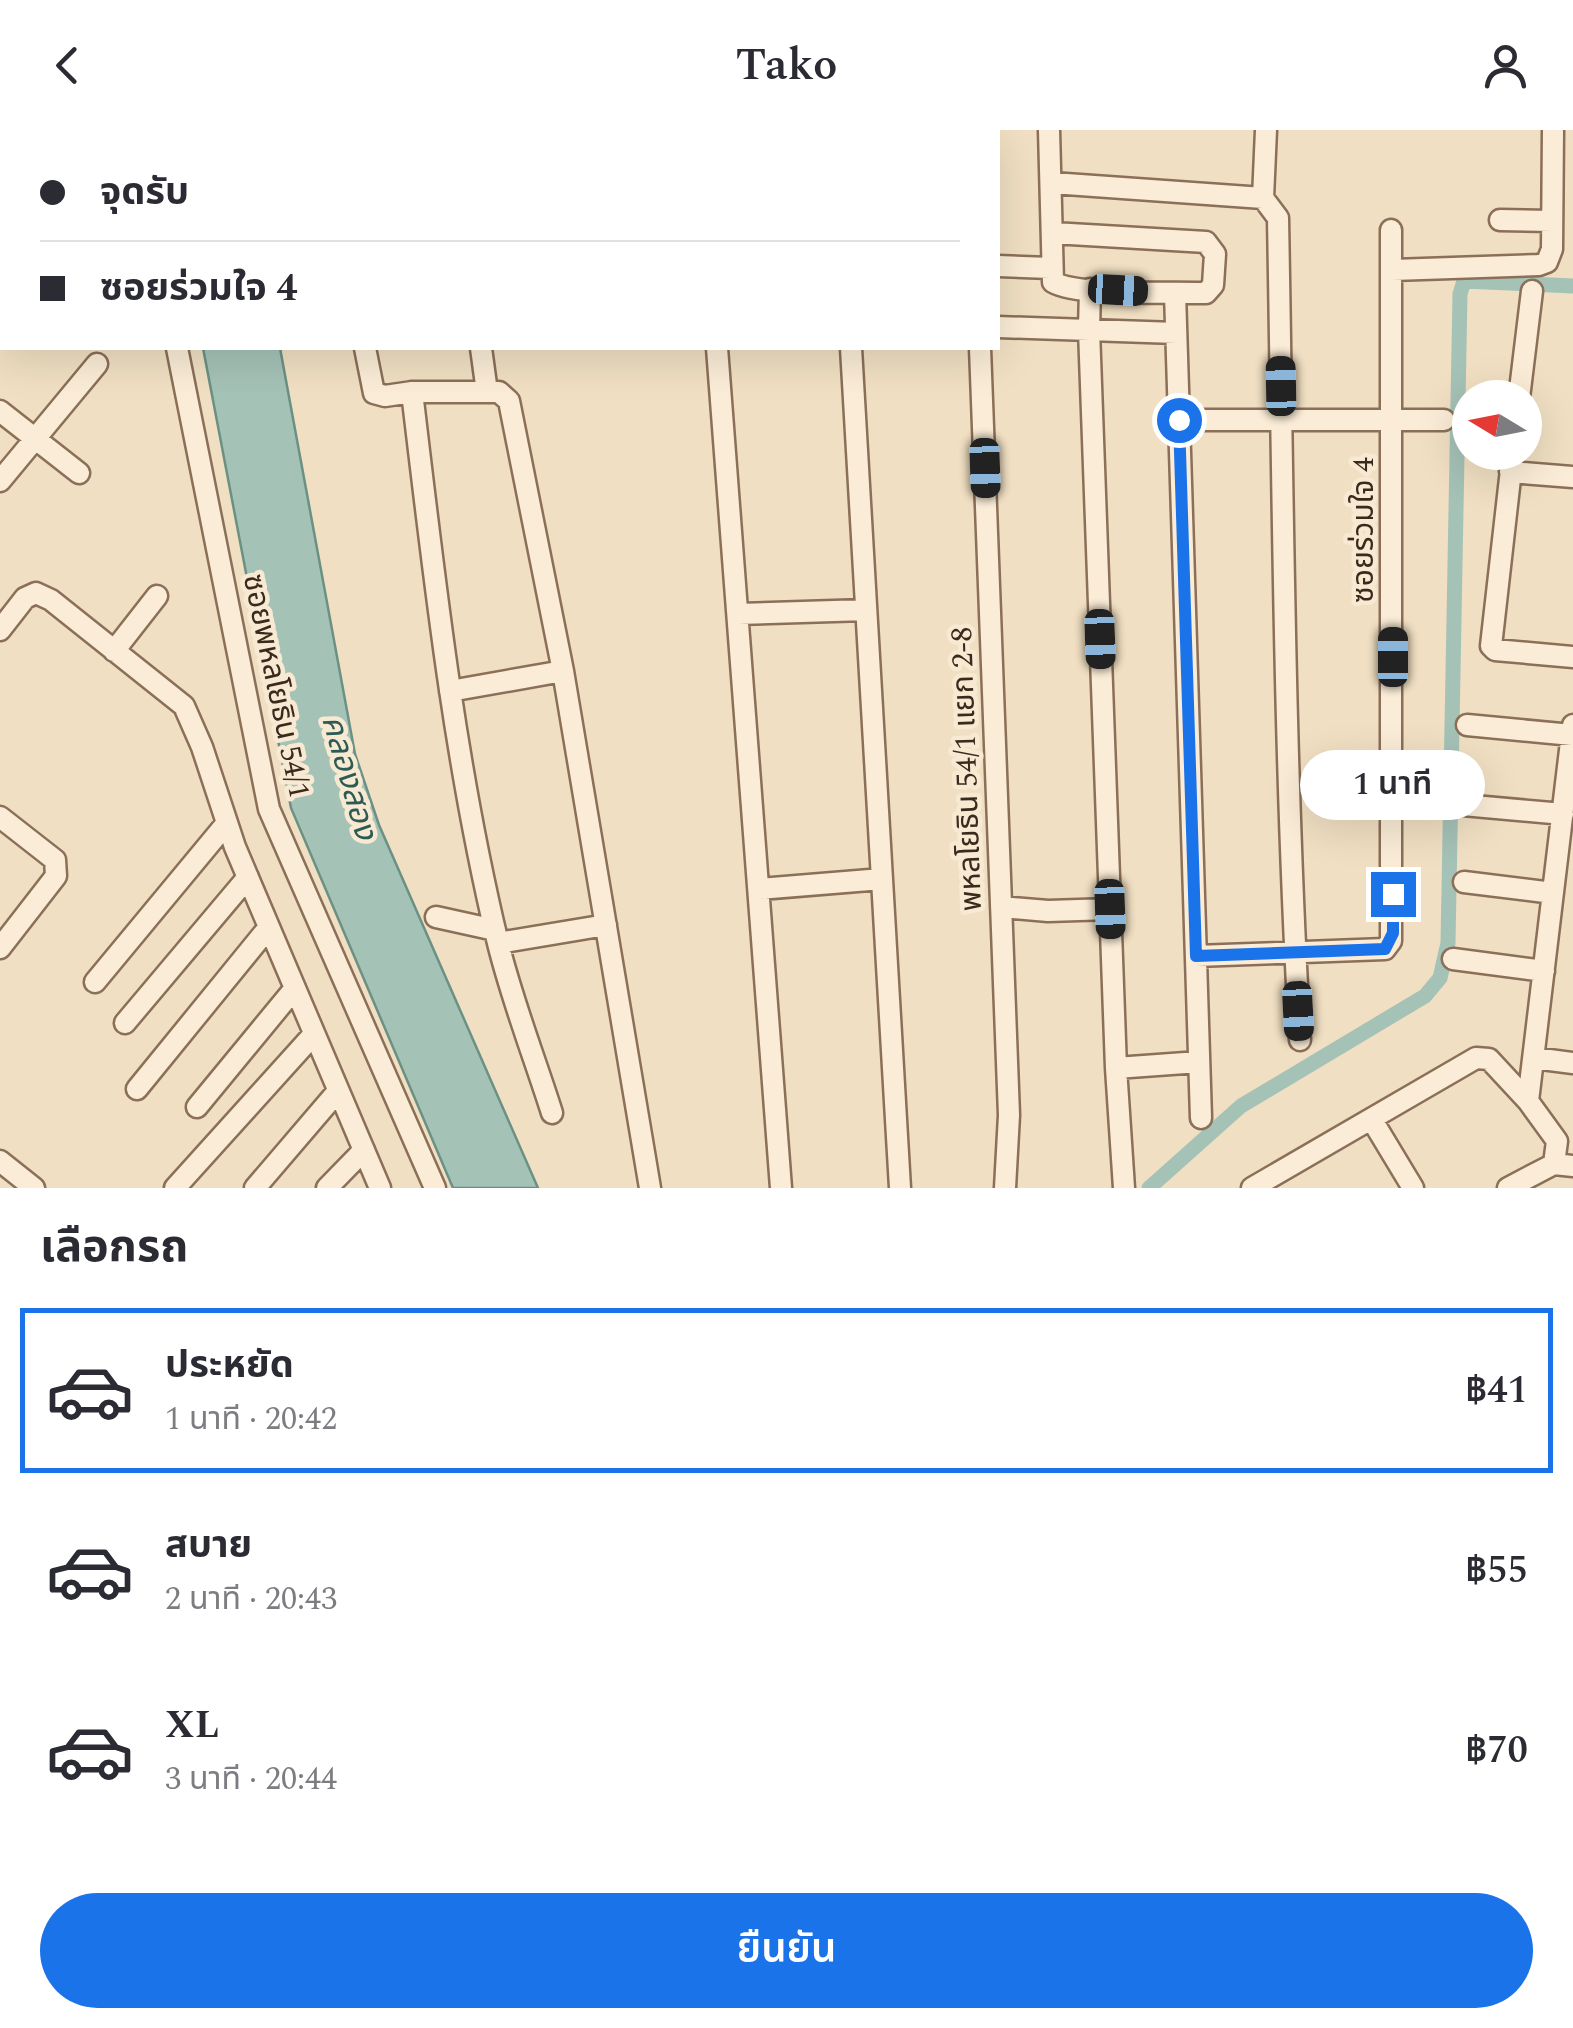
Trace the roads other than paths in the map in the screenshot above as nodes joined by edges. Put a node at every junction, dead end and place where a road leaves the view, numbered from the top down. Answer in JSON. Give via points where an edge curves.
{"nodes":[{"id":1,"x":1048,"y":130,"type":"edge"},
{"id":2,"x":1266,"y":130,"type":"edge"},
{"id":3,"x":1553,"y":130,"type":"edge"},
{"id":4,"x":1052,"y":183,"type":"junction"},
{"id":5,"x":1263,"y":198,"type":"junction"},
{"id":6,"x":1500,"y":220,"type":"dead end"},
{"id":7,"x":1552,"y":221,"type":"junction"},
{"id":8,"x":1391,"y":230,"type":"dead end"},
{"id":9,"x":1052,"y":233,"type":"junction"},
{"id":10,"x":1000,"y":266,"type":"edge"},
{"id":11,"x":1050,"y":268,"type":"junction"},
{"id":12,"x":1394,"y":270,"type":"junction"},
{"id":13,"x":1090,"y":289,"type":"junction"},
{"id":14,"x":1532,"y":291,"type":"dead end"},
{"id":15,"x":1175,"y":292,"type":"junction"},
{"id":16,"x":1000,"y":327,"type":"edge"},
{"id":17,"x":1089,"y":330,"type":"junction"},
{"id":18,"x":1176,"y":333,"type":"junction"},
{"id":19,"x":177,"y":350,"type":"edge"},
{"id":20,"x":365,"y":350,"type":"edge"},
{"id":21,"x":481,"y":350,"type":"edge"},
{"id":22,"x":718,"y":350,"type":"edge"},
{"id":23,"x":850,"y":350,"type":"edge"},
{"id":24,"x":980,"y":350,"type":"edge"},
{"id":25,"x":97,"y":364,"type":"dead end"},
{"id":26,"x":1521,"y":380,"type":"edge"},
{"id":27,"x":412,"y":392,"type":"junction"},
{"id":28,"x":487,"y":392,"type":"junction"},
{"id":29,"x":0,"y":411,"type":"edge"},
{"id":30,"x":1179,"y":420,"type":"junction"},
{"id":31,"x":1282,"y":420,"type":"junction"},
{"id":32,"x":1393,"y":420,"type":"junction"},
{"id":33,"x":1444,"y":420,"type":"dead end"},
{"id":34,"x":34,"y":438,"type":"junction"},
{"id":35,"x":1542,"y":469,"type":"edge"},
{"id":36,"x":1511,"y":470,"type":"edge"},
{"id":37,"x":79,"y":474,"type":"dead end"},
{"id":38,"x":1573,"y":477,"type":"edge"},
{"id":39,"x":0,"y":481,"type":"edge"},
{"id":40,"x":156,"y":596,"type":"dead end"},
{"id":41,"x":866,"y":610,"type":"junction"},
{"id":42,"x":738,"y":614,"type":"junction"},
{"id":43,"x":0,"y":630,"type":"edge"},
{"id":44,"x":114,"y":650,"type":"junction"},
{"id":45,"x":1573,"y":657,"type":"edge"},
{"id":46,"x":563,"y":671,"type":"junction"},
{"id":47,"x":450,"y":690,"type":"junction"},
{"id":48,"x":1466,"y":724,"type":"dead end"},
{"id":49,"x":1573,"y":725,"type":"edge"},
{"id":50,"x":1572,"y":735,"type":"edge"},
{"id":51,"x":1463,"y":805,"type":"dead end"},
{"id":52,"x":1562,"y":814,"type":"junction"},
{"id":53,"x":0,"y":816,"type":"edge"},
{"id":54,"x":226,"y":824,"type":"junction"},
{"id":55,"x":248,"y":877,"type":"junction"},
{"id":56,"x":882,"y":879,"type":"junction"},
{"id":57,"x":1464,"y":882,"type":"dead end"},
{"id":58,"x":760,"y":888,"type":"junction"},
{"id":59,"x":1553,"y":893,"type":"junction"},
{"id":60,"x":1001,"y":907,"type":"junction"},
{"id":61,"x":1110,"y":909,"type":"junction"},
{"id":62,"x":436,"y":917,"type":"dead end"},
{"id":63,"x":606,"y":925,"type":"junction"},
{"id":64,"x":269,"y":927,"type":"junction"},
{"id":65,"x":497,"y":936,"type":"junction"},
{"id":66,"x":0,"y":948,"type":"edge"},
{"id":67,"x":1294,"y":952,"type":"junction"},
{"id":68,"x":1196,"y":956,"type":"junction"},
{"id":69,"x":1453,"y":959,"type":"dead end"},
{"id":70,"x":1544,"y":971,"type":"junction"},
{"id":71,"x":95,"y":982,"type":"dead end"},
{"id":72,"x":295,"y":988,"type":"junction"},
{"id":73,"x":125,"y":1023,"type":"dead end"},
{"id":74,"x":314,"y":1034,"type":"junction"},
{"id":75,"x":1300,"y":1040,"type":"dead end"},
{"id":76,"x":1534,"y":1058,"type":"junction"},
{"id":77,"x":1199,"y":1062,"type":"junction"},
{"id":78,"x":1573,"y":1063,"type":"edge"},
{"id":79,"x":1116,"y":1068,"type":"junction"},
{"id":80,"x":137,"y":1089,"type":"dead end"},
{"id":81,"x":338,"y":1091,"type":"junction"},
{"id":82,"x":1528,"y":1101,"type":"junction"},
{"id":83,"x":197,"y":1107,"type":"dead end"},
{"id":84,"x":552,"y":1113,"type":"dead end"},
{"id":85,"x":1202,"y":1118,"type":"dead end"},
{"id":86,"x":1372,"y":1120,"type":"junction"},
{"id":87,"x":364,"y":1150,"type":"junction"},
{"id":88,"x":0,"y":1161,"type":"edge"},
{"id":89,"x":1564,"y":1165,"type":"edge"},
{"id":90,"x":34,"y":1188,"type":"edge"},
{"id":91,"x":175,"y":1188,"type":"edge"},
{"id":92,"x":255,"y":1188,"type":"edge"},
{"id":93,"x":327,"y":1188,"type":"edge"},
{"id":94,"x":380,"y":1188,"type":"edge"},
{"id":95,"x":434,"y":1188,"type":"edge"},
{"id":96,"x":650,"y":1188,"type":"edge"},
{"id":97,"x":780,"y":1188,"type":"edge"},
{"id":98,"x":900,"y":1188,"type":"edge"},
{"id":99,"x":1004,"y":1188,"type":"edge"},
{"id":100,"x":1124,"y":1188,"type":"edge"},
{"id":101,"x":1252,"y":1188,"type":"edge"},
{"id":102,"x":1414,"y":1188,"type":"edge"},
{"id":103,"x":1508,"y":1188,"type":"edge"}],
"edges":[{"from":1,"to":4,"type":"street"},
{"from":2,"to":5,"type":"street"},
{"from":3,"to":7,"type":"street"},
{"from":4,"to":5,"type":"street"},
{"from":4,"to":9,"type":"street"},
{"from":5,"to":31,"type":"street","via":[[1278,218]]},
{"from":6,"to":7,"type":"street"},
{"from":7,"to":12,"type":"street","via":[[1552,249],[1538,265]]},
{"from":8,"to":12,"type":"street","name":"ซอยร่วมใจ 4"},
{"from":9,"to":11,"type":"street"},
{"from":9,"to":15,"type":"street","via":[[1211,244],[1210,290]]},
{"from":10,"to":11,"type":"street"},
{"from":11,"to":13,"type":"street","via":[[1057,285]]},
{"from":12,"to":32,"type":"street","name":"ซอยร่วมใจ 4"},
{"from":13,"to":15,"type":"street"},
{"from":13,"to":17,"type":"street"},
{"from":14,"to":26,"type":"street"},
{"from":15,"to":18,"type":"street"},
{"from":16,"to":17,"type":"street"},
{"from":17,"to":18,"type":"street"},
{"from":17,"to":61,"type":"street"},
{"from":18,"to":30,"type":"street"},
{"from":19,"to":95,"type":"street","name":"ซอยพหลโยธิน 54/1","via":[[270,809]]},
{"from":20,"to":27,"type":"street","via":[[374,393]]},
{"from":21,"to":28,"type":"street"},
{"from":22,"to":42,"type":"street"},
{"from":23,"to":41,"type":"street"},
{"from":24,"to":60,"type":"street","name":"พหลโยธิน 54/1 แยก 2-8"},
{"from":25,"to":34,"type":"street"},
{"from":27,"to":28,"type":"street"},
{"from":27,"to":47,"type":"street"},
{"from":28,"to":46,"type":"street","via":[[505,394],[512,410]]},
{"from":29,"to":34,"type":"street"},
{"from":30,"to":31,"type":"street"},
{"from":30,"to":68,"type":"street"},
{"from":31,"to":32,"type":"street"},
{"from":31,"to":67,"type":"street"},
{"from":32,"to":33,"type":"street"},
{"from":32,"to":67,"type":"street","name":"ซอยร่วมใจ 4","via":[[1393,933],[1385,949]]},
{"from":34,"to":37,"type":"street"},
{"from":34,"to":39,"type":"street"},
{"from":35,"to":38,"type":"street"},
{"from":36,"to":45,"type":"street","via":[[1490,640],[1495,650]]},
{"from":40,"to":44,"type":"street"},
{"from":41,"to":42,"type":"street"},
{"from":41,"to":56,"type":"street"},
{"from":42,"to":58,"type":"street"},
{"from":43,"to":44,"type":"street","via":[[24,598],[36,594]]},
{"from":44,"to":54,"type":"street","via":[[184,706]]},
{"from":46,"to":47,"type":"street"},
{"from":46,"to":63,"type":"street"},
{"from":47,"to":65,"type":"street"},
{"from":48,"to":50,"type":"street"},
{"from":49,"to":50,"type":"street"},
{"from":50,"to":52,"type":"street"},
{"from":51,"to":52,"type":"street"},
{"from":52,"to":59,"type":"street"},
{"from":53,"to":66,"type":"street","via":[[58,868]]},
{"from":54,"to":55,"type":"street"},
{"from":54,"to":71,"type":"street"},
{"from":55,"to":64,"type":"street"},
{"from":55,"to":73,"type":"street"},
{"from":56,"to":58,"type":"street"},
{"from":56,"to":98,"type":"street"},
{"from":57,"to":59,"type":"street"},
{"from":58,"to":97,"type":"street"},
{"from":59,"to":70,"type":"street"},
{"from":60,"to":61,"type":"street"},
{"from":60,"to":99,"type":"street","name":"พหลโยธิน 54/1 แยก 2-8"},
{"from":61,"to":79,"type":"street"},
{"from":62,"to":65,"type":"street"},
{"from":63,"to":65,"type":"street"},
{"from":63,"to":96,"type":"street"},
{"from":64,"to":72,"type":"street"},
{"from":64,"to":80,"type":"street"},
{"from":65,"to":84,"type":"street"},
{"from":67,"to":68,"type":"street"},
{"from":67,"to":75,"type":"street"},
{"from":68,"to":77,"type":"street"},
{"from":69,"to":70,"type":"street"},
{"from":70,"to":76,"type":"street"},
{"from":72,"to":74,"type":"street"},
{"from":72,"to":83,"type":"street"},
{"from":74,"to":81,"type":"street"},
{"from":74,"to":91,"type":"street"},
{"from":76,"to":78,"type":"street"},
{"from":76,"to":82,"type":"street"},
{"from":77,"to":79,"type":"street"},
{"from":77,"to":85,"type":"street"},
{"from":79,"to":100,"type":"street"},
{"from":81,"to":87,"type":"street"},
{"from":81,"to":92,"type":"street"},
{"from":82,"to":86,"type":"street","via":[[1489,1059],[1476,1058]]},
{"from":82,"to":89,"type":"street","via":[[1557,1141]]},
{"from":86,"to":101,"type":"street"},
{"from":86,"to":102,"type":"street"},
{"from":87,"to":93,"type":"street"},
{"from":87,"to":94,"type":"street"},
{"from":88,"to":90,"type":"street"},
{"from":89,"to":103,"type":"street"}]}
